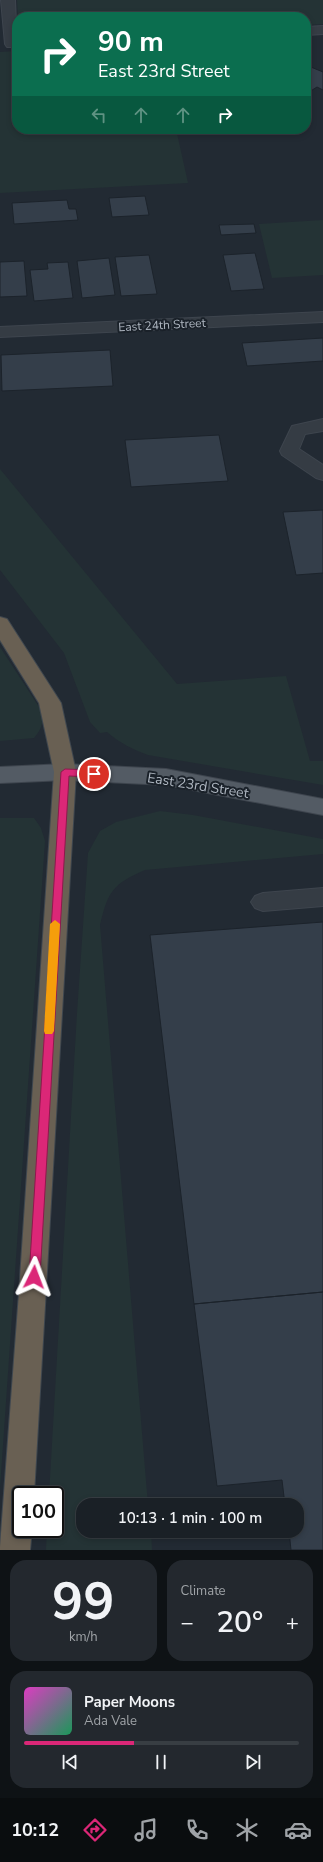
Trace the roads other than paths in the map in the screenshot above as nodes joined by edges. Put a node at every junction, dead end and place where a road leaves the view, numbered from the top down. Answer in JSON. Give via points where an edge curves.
{"nodes":[{"id":1,"x":8,"y":0,"type":"edge"},
{"id":2,"x":323,"y":30,"type":"edge"},
{"id":3,"x":311,"y":31,"type":"edge"},
{"id":4,"x":10,"y":44,"type":"edge"},
{"id":5,"x":323,"y":317,"type":"edge"},
{"id":6,"x":0,"y":332,"type":"edge"},
{"id":7,"x":323,"y":425,"type":"edge"},
{"id":8,"x":323,"y":474,"type":"edge"},
{"id":9,"x":0,"y":624,"type":"edge"},
{"id":10,"x":65,"y":772,"type":"junction"},
{"id":11,"x":0,"y":775,"type":"edge"},
{"id":12,"x":323,"y":807,"type":"edge"},
{"id":13,"x":323,"y":897,"type":"edge"},
{"id":14,"x":263,"y":902,"type":"dead end"},
{"id":15,"x":15,"y":1550,"type":"edge"}],
"edges":[{"from":1,"to":4,"type":"street"},
{"from":2,"to":3,"type":"street"},
{"from":5,"to":6,"type":"street","name":"East 24th Street"},
{"from":7,"to":8,"type":"street","via":[[298,430],[289,450]]},
{"from":9,"to":10,"type":"highway","via":[[50,703]]},
{"from":10,"to":11,"type":"main road","name":"East 23rd Street"},
{"from":10,"to":12,"type":"main road","name":"East 23rd Street","via":[[166,777]]},
{"from":10,"to":15,"type":"highway","via":[[34,1293]]},
{"from":13,"to":14,"type":"street"}]}
